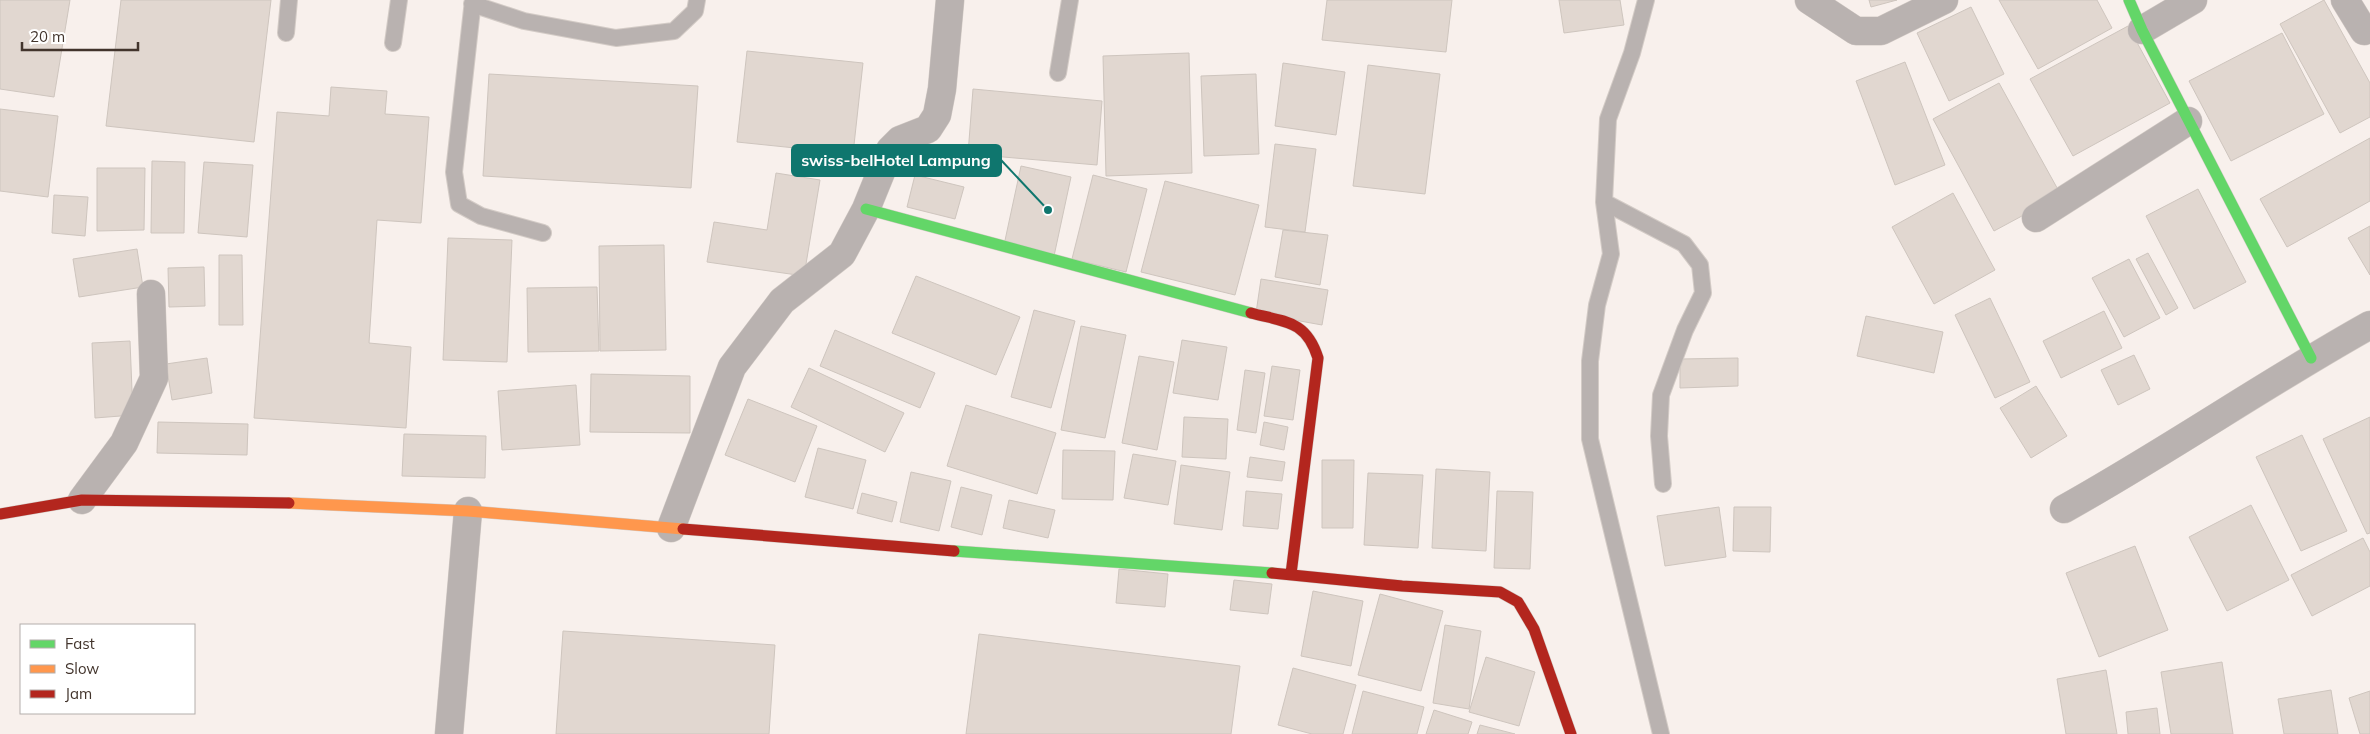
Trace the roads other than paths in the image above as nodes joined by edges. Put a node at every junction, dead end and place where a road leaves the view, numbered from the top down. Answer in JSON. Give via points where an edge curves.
{"nodes":[{"id":1,"x":289,"y":0,"type":"edge"},
{"id":2,"x":399,"y":0,"type":"edge"},
{"id":3,"x":697,"y":0,"type":"edge"},
{"id":4,"x":950,"y":0,"type":"edge"},
{"id":5,"x":1070,"y":0,"type":"edge"},
{"id":6,"x":1646,"y":0,"type":"edge"},
{"id":7,"x":1809,"y":0,"type":"edge"},
{"id":8,"x":1944,"y":0,"type":"edge"},
{"id":9,"x":2129,"y":0,"type":"edge"},
{"id":10,"x":2193,"y":0,"type":"edge"},
{"id":11,"x":2345,"y":0,"type":"edge"},
{"id":12,"x":473,"y":2,"type":"edge"},
{"id":13,"x":2142,"y":30,"type":"junction"},
{"id":14,"x":286,"y":33,"type":"dead end"},
{"id":15,"x":2368,"y":34,"type":"edge"},
{"id":16,"x":393,"y":42,"type":"dead end"},
{"id":17,"x":1058,"y":73,"type":"dead end"},
{"id":18,"x":2188,"y":121,"type":"junction"},
{"id":19,"x":1604,"y":202,"type":"junction"},
{"id":20,"x":866,"y":210,"type":"junction"},
{"id":21,"x":2036,"y":218,"type":"dead end"},
{"id":22,"x":543,"y":233,"type":"dead end"},
{"id":23,"x":151,"y":294,"type":"dead end"},
{"id":24,"x":2370,"y":325,"type":"edge"},
{"id":25,"x":2311,"y":358,"type":"junction"},
{"id":26,"x":1663,"y":484,"type":"dead end"},
{"id":27,"x":82,"y":500,"type":"junction"},
{"id":28,"x":2064,"y":509,"type":"dead end"},
{"id":29,"x":468,"y":511,"type":"junction"},
{"id":30,"x":0,"y":514,"type":"edge"},
{"id":31,"x":671,"y":528,"type":"junction"},
{"id":32,"x":1291,"y":574,"type":"junction"},
{"id":33,"x":449,"y":734,"type":"edge"},
{"id":34,"x":1571,"y":734,"type":"edge"},
{"id":35,"x":1661,"y":734,"type":"edge"}],
"edges":[{"from":1,"to":14,"type":"lane"},
{"from":2,"to":16,"type":"lane"},
{"from":3,"to":12,"type":"lane","via":[[695,11],[674,31],[616,38],[524,21]]},
{"from":4,"to":20,"type":"street","via":[[937,115],[928,129],[900,140],[890,150]]},
{"from":5,"to":17,"type":"lane"},
{"from":6,"to":19,"type":"lane","via":[[1632,53],[1608,119]]},
{"from":7,"to":8,"type":"street","via":[[1856,31],[1881,30]]},
{"from":9,"to":13,"type":"street"},
{"from":10,"to":13,"type":"street"},
{"from":11,"to":15,"type":"street"},
{"from":12,"to":22,"type":"lane","via":[[454,172],[459,204],[482,216]]},
{"from":13,"to":18,"type":"street"},
{"from":18,"to":21,"type":"street"},
{"from":18,"to":25,"type":"street"},
{"from":19,"to":26,"type":"lane","via":[[1684,244],[1700,265],[1703,293],[1685,330],[1661,395],[1659,436]]},
{"from":19,"to":35,"type":"lane","via":[[1611,254],[1597,305],[1590,361],[1590,440]]},
{"from":20,"to":31,"type":"street","via":[[842,254],[782,301],[732,367]]},
{"from":20,"to":32,"type":"street","via":[[1299,326],[1313,342],[1318,358]]},
{"from":23,"to":27,"type":"street","via":[[154,378],[124,443]]},
{"from":24,"to":25,"type":"street"},
{"from":25,"to":28,"type":"street","via":[[2113,482]]},
{"from":27,"to":29,"type":"street","via":[[283,503]]},
{"from":27,"to":30,"type":"street"},
{"from":29,"to":31,"type":"street"},
{"from":29,"to":33,"type":"street"},
{"from":31,"to":32,"type":"street","via":[[1054,559]]},
{"from":32,"to":34,"type":"street","via":[[1500,592],[1518,602],[1534,630]]}]}
